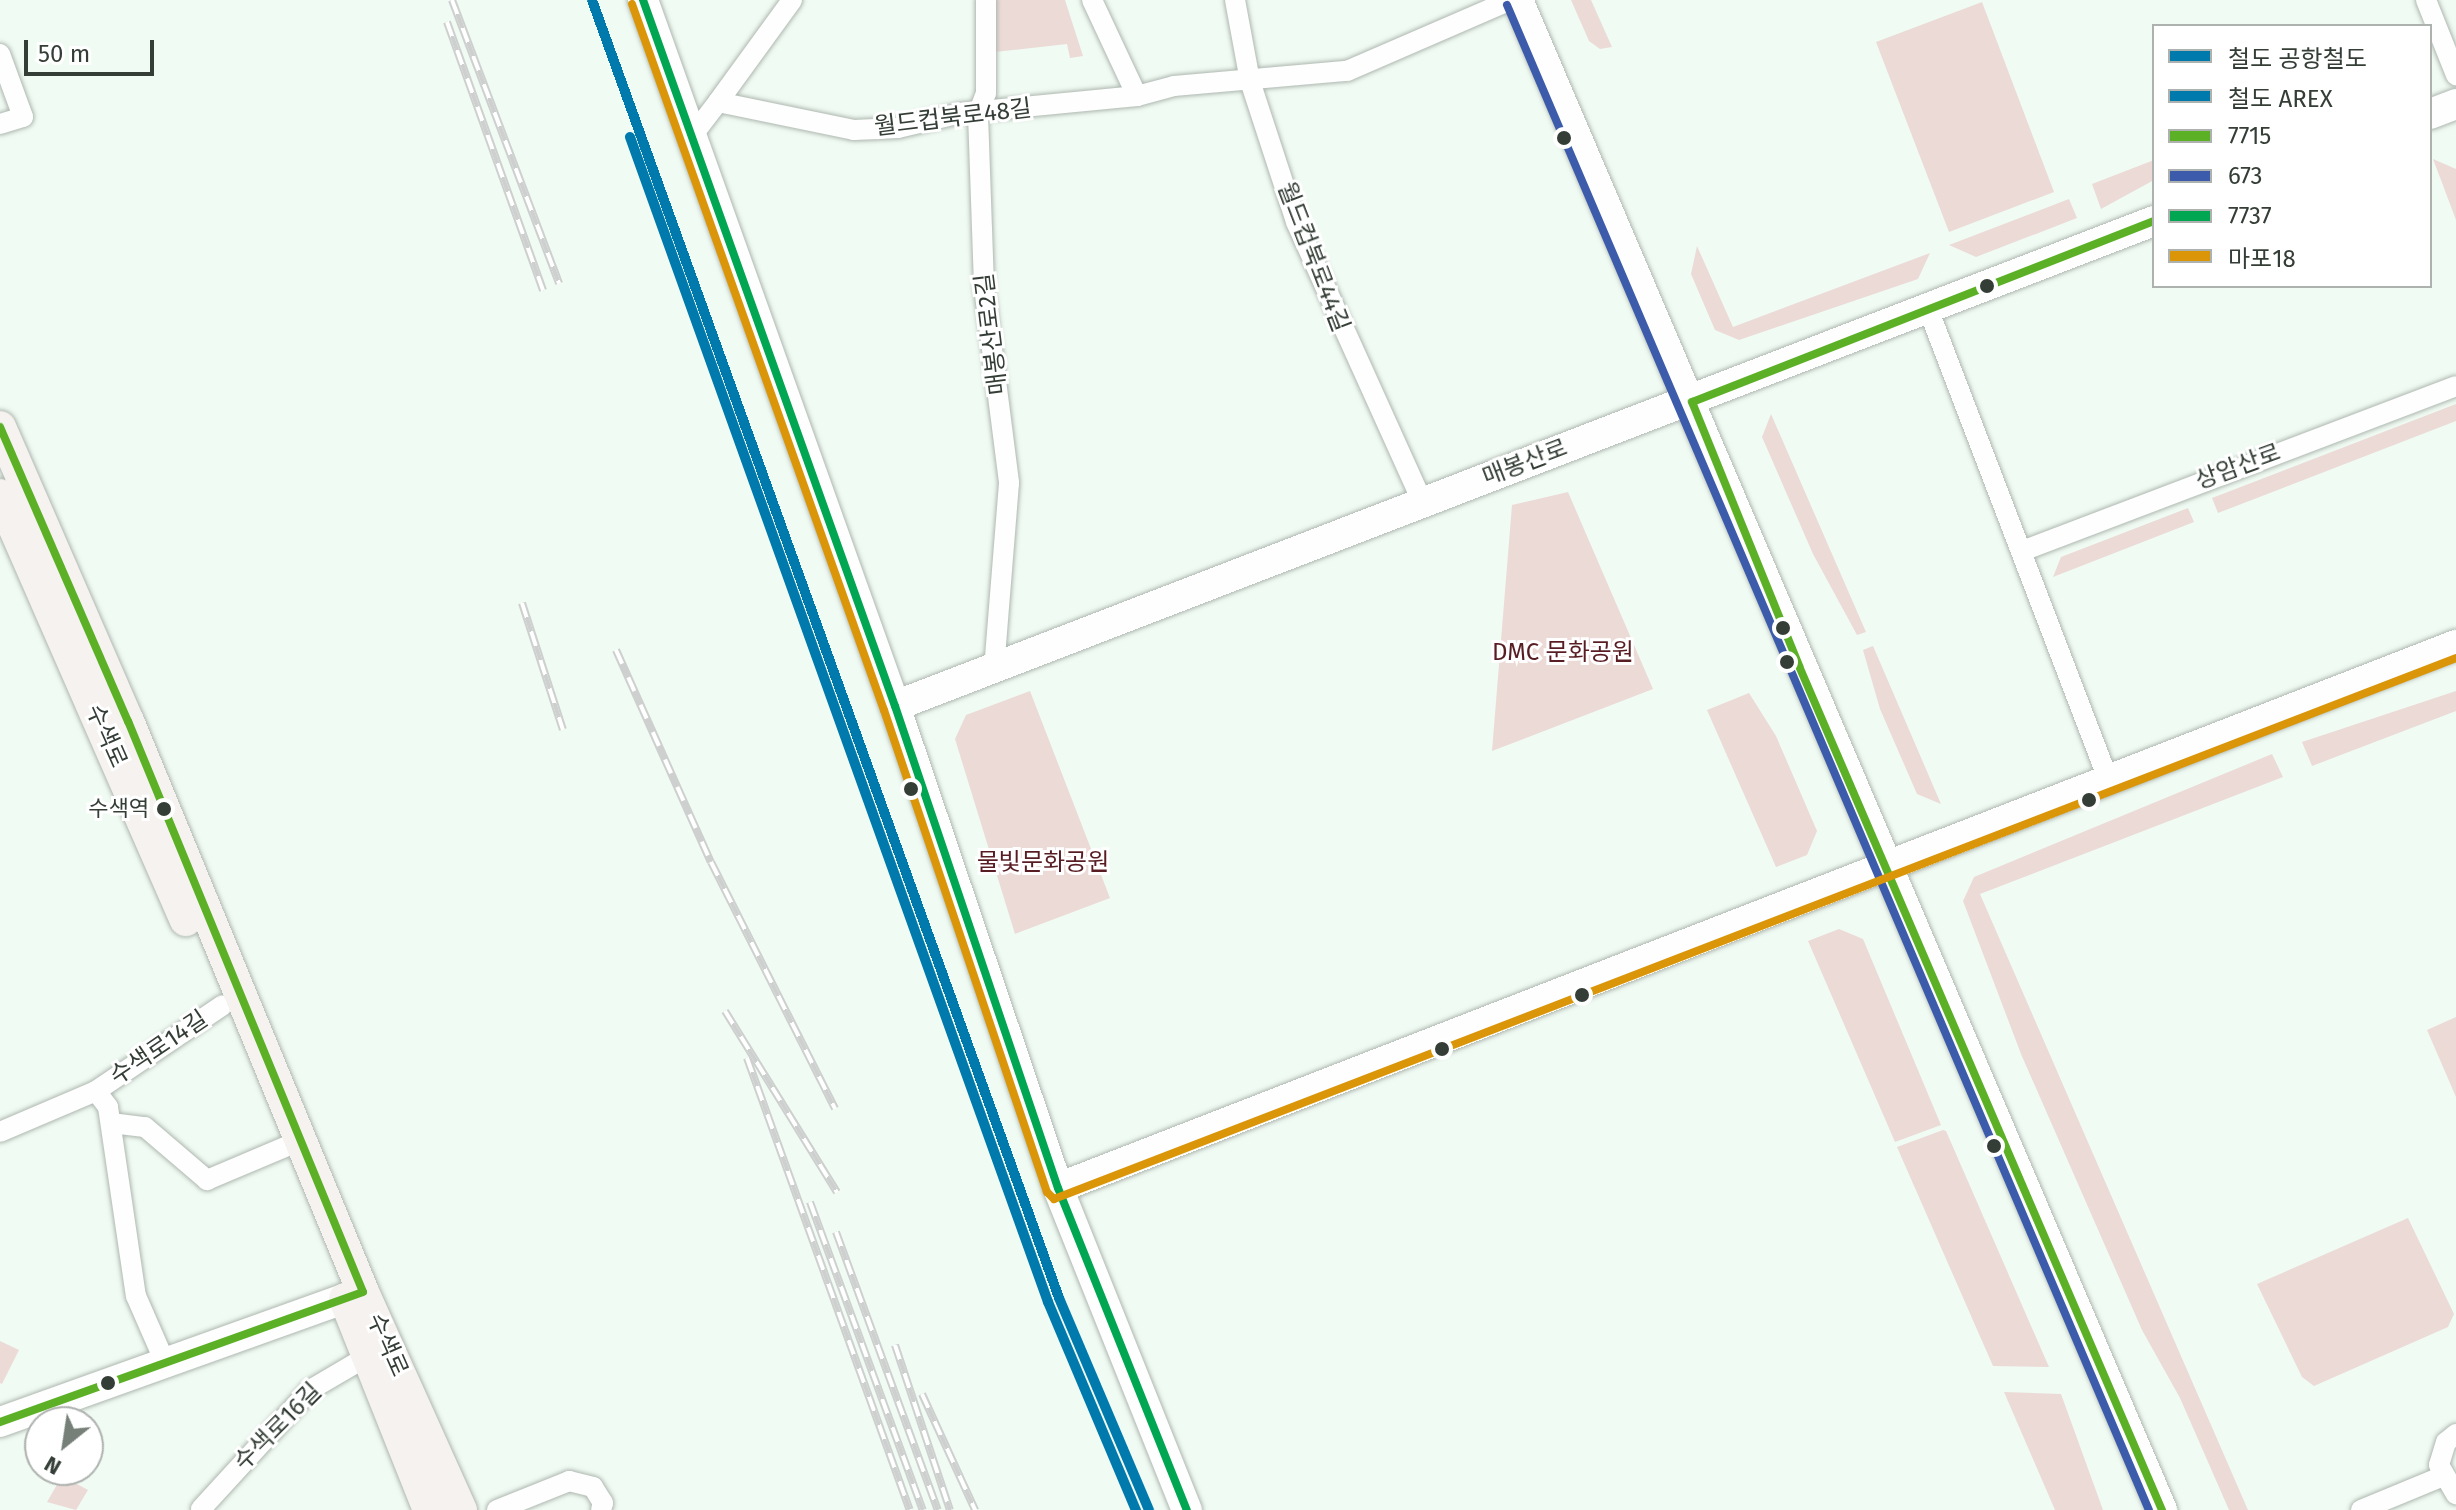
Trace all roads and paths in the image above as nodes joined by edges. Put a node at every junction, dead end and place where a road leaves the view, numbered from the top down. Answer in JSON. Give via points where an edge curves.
{"nodes":[{"id":1,"x":643,"y":0,"type":"edge"},
{"id":2,"x":792,"y":0,"type":"edge"},
{"id":3,"x":986,"y":0,"type":"edge"},
{"id":4,"x":1092,"y":0,"type":"edge"},
{"id":5,"x":1235,"y":0,"type":"edge"},
{"id":6,"x":1511,"y":0,"type":"edge"},
{"id":7,"x":1518,"y":0,"type":"edge"},
{"id":8,"x":2426,"y":0,"type":"edge"},
{"id":9,"x":0,"y":54,"type":"edge"},
{"id":10,"x":2456,"y":75,"type":"edge"},
{"id":11,"x":1250,"y":81,"type":"junction"},
{"id":12,"x":1137,"y":96,"type":"junction"},
{"id":13,"x":718,"y":102,"type":"junction"},
{"id":14,"x":2456,"y":104,"type":"edge"},
{"id":15,"x":2432,"y":113,"type":"edge"},
{"id":16,"x":978,"y":114,"type":"junction"},
{"id":17,"x":0,"y":124,"type":"edge"},
{"id":18,"x":692,"y":136,"type":"junction"},
{"id":19,"x":2152,"y":222,"type":"edge"},
{"id":20,"x":1927,"y":306,"type":"junction"},
{"id":21,"x":2456,"y":386,"type":"edge"},
{"id":22,"x":1692,"y":402,"type":"junction"},
{"id":23,"x":0,"y":427,"type":"edge"},
{"id":24,"x":0,"y":495,"type":"edge"},
{"id":25,"x":1423,"y":503,"type":"junction"},
{"id":26,"x":2022,"y":551,"type":"junction"},
{"id":27,"x":2456,"y":645,"type":"edge"},
{"id":28,"x":86,"y":659,"type":"junction"},
{"id":29,"x":994,"y":668,"type":"junction"},
{"id":30,"x":895,"y":706,"type":"junction"},
{"id":31,"x":2108,"y":779,"type":"junction"},
{"id":32,"x":1887,"y":868,"type":"junction"},
{"id":33,"x":223,"y":1005,"type":"junction"},
{"id":34,"x":96,"y":1091,"type":"junction"},
{"id":35,"x":111,"y":1123,"type":"junction"},
{"id":36,"x":0,"y":1132,"type":"edge"},
{"id":37,"x":285,"y":1147,"type":"junction"},
{"id":38,"x":1058,"y":1188,"type":"junction"},
{"id":39,"x":354,"y":1296,"type":"junction"},
{"id":40,"x":366,"y":1357,"type":"junction"},
{"id":41,"x":167,"y":1367,"type":"junction"},
{"id":42,"x":0,"y":1422,"type":"edge"},
{"id":43,"x":2456,"y":1434,"type":"edge"},
{"id":44,"x":2441,"y":1477,"type":"junction"},
{"id":45,"x":2456,"y":1494,"type":"edge"},
{"id":46,"x":201,"y":1509,"type":"edge"},
{"id":47,"x":429,"y":1510,"type":"edge"},
{"id":48,"x":461,"y":1510,"type":"edge"},
{"id":49,"x":497,"y":1510,"type":"edge"},
{"id":50,"x":601,"y":1510,"type":"edge"},
{"id":51,"x":1187,"y":1510,"type":"edge"},
{"id":52,"x":2162,"y":1510,"type":"edge"},
{"id":53,"x":2361,"y":1510,"type":"edge"}],
"edges":[{"from":1,"to":18,"type":"main road"},
{"from":2,"to":13,"type":"street"},
{"from":3,"to":16,"type":"street","name":"매봉산로2길","via":[[986,93]]},
{"from":4,"to":12,"type":"street"},
{"from":5,"to":11,"type":"street","name":"월드컵북로44길"},
{"from":6,"to":11,"type":"street","name":"월드컵북로48길","via":[[1347,71]]},
{"from":7,"to":22,"type":"main road"},
{"from":8,"to":10,"type":"street"},
{"from":9,"to":17,"type":"street","via":[[23,117]]},
{"from":11,"to":12,"type":"street","name":"월드컵북로48길","via":[[1174,86]]},
{"from":11,"to":25,"type":"street","name":"월드컵북로44길","via":[[1323,292]]},
{"from":12,"to":16,"type":"street","name":"월드컵북로48길"},
{"from":13,"to":16,"type":"street","name":"월드컵북로48길","via":[[854,130]]},
{"from":13,"to":18,"type":"street"},
{"from":14,"to":15,"type":"main road"},
{"from":16,"to":29,"type":"street","name":"매봉산로2길","via":[[984,287],[1009,483]]},
{"from":18,"to":30,"type":"main road","via":[[761,343]]},
{"from":19,"to":20,"type":"main road","name":"매봉산로"},
{"from":20,"to":22,"type":"main road","name":"매봉산로"},
{"from":20,"to":26,"type":"street"},
{"from":21,"to":26,"type":"street","name":"상암산로"},
{"from":22,"to":25,"type":"main road","name":"매봉산로"},
{"from":22,"to":32,"type":"main road"},
{"from":23,"to":28,"type":"main road","name":"수색로"},
{"from":24,"to":28,"type":"main road","name":"수색로"},
{"from":25,"to":29,"type":"main road","name":"매봉산로"},
{"from":26,"to":31,"type":"street"},
{"from":27,"to":31,"type":"main road"},
{"from":28,"to":33,"type":"main road","name":"수색로"},
{"from":28,"to":39,"type":"main road","name":"수색로"},
{"from":29,"to":30,"type":"main road","name":"매봉산로"},
{"from":30,"to":38,"type":"main road"},
{"from":31,"to":32,"type":"main road"},
{"from":32,"to":38,"type":"main road"},
{"from":32,"to":52,"type":"main road"},
{"from":33,"to":34,"type":"street","name":"수색로14길"},
{"from":33,"to":37,"type":"main road","name":"수색로"},
{"from":34,"to":35,"type":"street","name":"수색로14길"},
{"from":34,"to":36,"type":"street","name":"수색로14길"},
{"from":35,"to":37,"type":"street","via":[[145,1127],[207,1180]]},
{"from":35,"to":41,"type":"street","name":"수색로14길","via":[[136,1296]]},
{"from":37,"to":39,"type":"main road","name":"수색로"},
{"from":38,"to":51,"type":"main road"},
{"from":39,"to":40,"type":"main road","name":"수색로"},
{"from":39,"to":41,"type":"main road"},
{"from":39,"to":48,"type":"main road","name":"수색로"},
{"from":40,"to":46,"type":"street","name":"수색로16길","via":[[310,1390]]},
{"from":40,"to":47,"type":"main road","name":"수색로"},
{"from":41,"to":42,"type":"main road"},
{"from":43,"to":44,"type":"street","via":[[2441,1453]]},
{"from":44,"to":45,"type":"street"},
{"from":44,"to":53,"type":"street"},
{"from":49,"to":50,"type":"street","via":[[569,1481],[593,1487],[603,1503]]}]}
